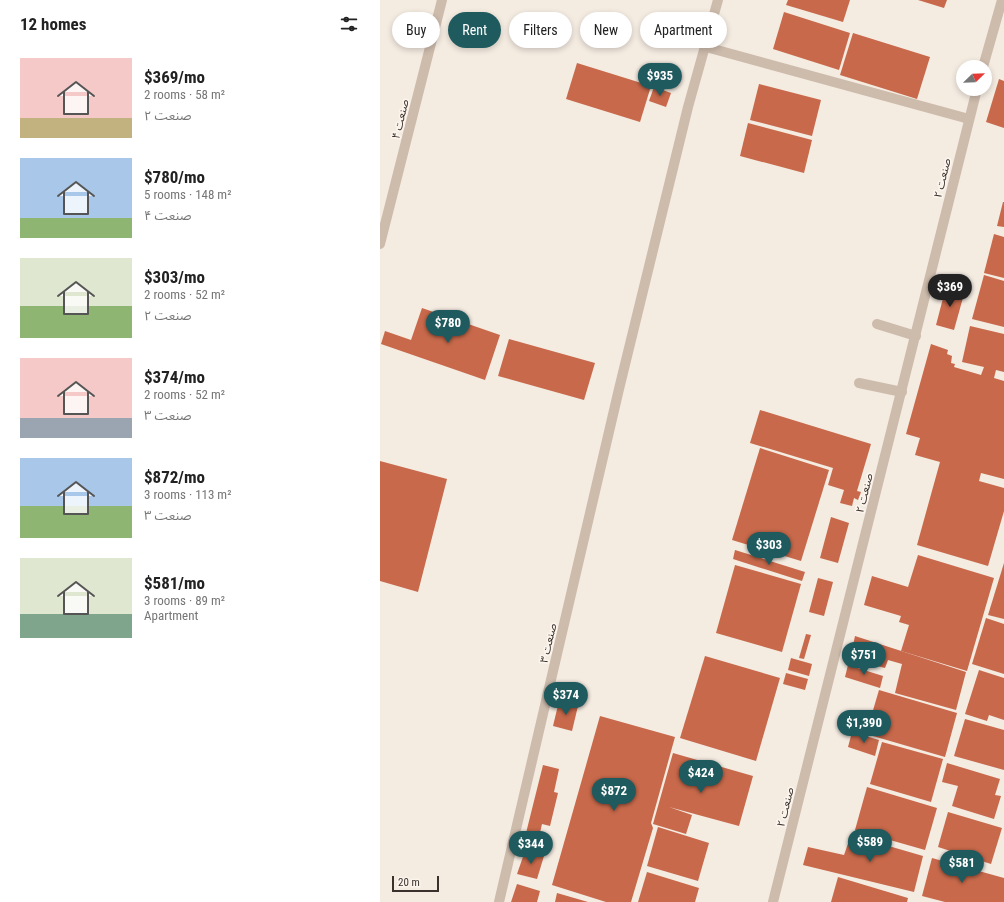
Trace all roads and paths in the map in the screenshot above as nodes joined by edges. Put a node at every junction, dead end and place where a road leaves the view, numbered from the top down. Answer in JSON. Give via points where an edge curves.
{"nodes":[{"id":1,"x":442,"y":0,"type":"edge"},
{"id":2,"x":718,"y":0,"type":"edge"},
{"id":3,"x":1002,"y":0,"type":"edge"},
{"id":4,"x":715,"y":12,"type":"edge"},
{"id":5,"x":706,"y":48,"type":"edge"},
{"id":6,"x":710,"y":48,"type":"edge"},
{"id":7,"x":985,"y":60,"type":"edge"},
{"id":8,"x":975,"y":96,"type":"edge"},
{"id":9,"x":969,"y":119,"type":"junction"},
{"id":10,"x":380,"y":244,"type":"edge"},
{"id":11,"x":877,"y":324,"type":"dead end"},
{"id":12,"x":916,"y":336,"type":"junction"},
{"id":13,"x":859,"y":383,"type":"dead end"},
{"id":14,"x":902,"y":392,"type":"junction"},
{"id":15,"x":500,"y":902,"type":"edge"},
{"id":16,"x":773,"y":902,"type":"edge"}],
"edges":[{"from":1,"to":10,"type":"street","name":"صنعت ۴"},
{"from":2,"to":4,"type":"street"},
{"from":3,"to":7,"type":"street"},
{"from":5,"to":15,"type":"street","name":"صنعت ۳","via":[[688,106]]},
{"from":6,"to":9,"type":"street"},
{"from":8,"to":9,"type":"street","name":"صنعت ۲"},
{"from":9,"to":12,"type":"street","name":"صنعت ۲"},
{"from":11,"to":12,"type":"street"},
{"from":12,"to":14,"type":"street","name":"صنعت ۲"},
{"from":13,"to":14,"type":"street"},
{"from":14,"to":16,"type":"street","name":"صنعت ۲"}]}
